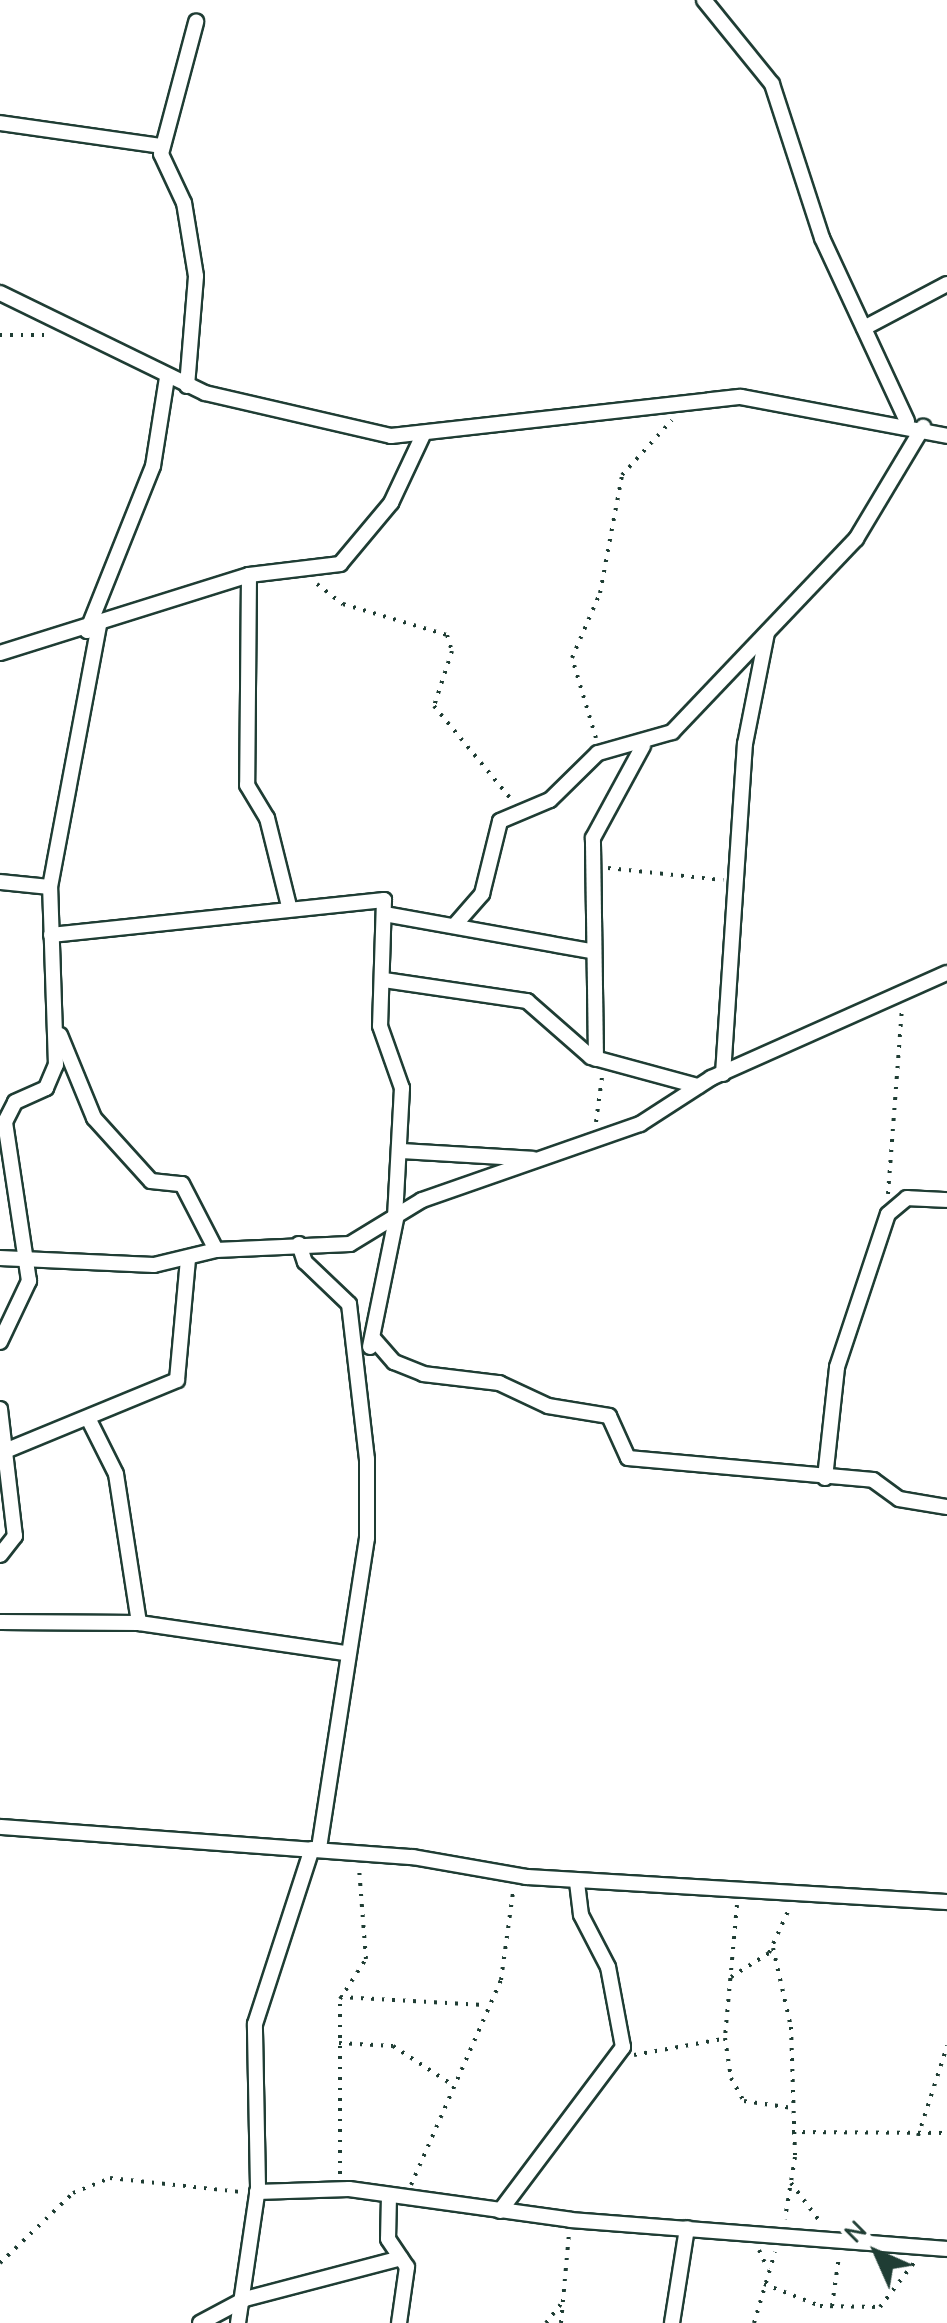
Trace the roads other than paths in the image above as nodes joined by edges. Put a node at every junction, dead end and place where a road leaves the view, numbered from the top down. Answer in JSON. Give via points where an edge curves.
{"nodes":[{"id":1,"x":704,"y":0,"type":"edge"},
{"id":2,"x":196,"y":22,"type":"dead end"},
{"id":3,"x":0,"y":123,"type":"edge"},
{"id":4,"x":162,"y":146,"type":"junction"},
{"id":5,"x":947,"y":284,"type":"edge"},
{"id":6,"x":0,"y":294,"type":"edge"},
{"id":7,"x":864,"y":328,"type":"junction"},
{"id":8,"x":166,"y":378,"type":"junction"},
{"id":9,"x":187,"y":386,"type":"junction"},
{"id":10,"x":907,"y":422,"type":"junction"},
{"id":11,"x":923,"y":427,"type":"junction"},
{"id":12,"x":423,"y":434,"type":"junction"},
{"id":13,"x":947,"y":436,"type":"edge"},
{"id":14,"x":249,"y":575,"type":"junction"},
{"id":15,"x":93,"y":628,"type":"junction"},
{"id":16,"x":768,"y":630,"type":"junction"},
{"id":17,"x":0,"y":653,"type":"edge"},
{"id":18,"x":643,"y":746,"type":"junction"},
{"id":19,"x":0,"y":882,"type":"edge"},
{"id":20,"x":50,"y":886,"type":"junction"},
{"id":21,"x":289,"y":906,"type":"junction"},
{"id":22,"x":390,"y":916,"type":"junction"},
{"id":23,"x":454,"y":926,"type":"junction"},
{"id":24,"x":51,"y":936,"type":"junction"},
{"id":25,"x":590,"y":952,"type":"junction"},
{"id":26,"x":947,"y":974,"type":"edge"},
{"id":27,"x":384,"y":980,"type":"junction"},
{"id":28,"x":58,"y":1032,"type":"junction"},
{"id":29,"x":600,"y":1060,"type":"junction"},
{"id":30,"x":723,"y":1074,"type":"junction"},
{"id":31,"x":698,"y":1086,"type":"junction"},
{"id":32,"x":400,"y":1151,"type":"junction"},
{"id":33,"x":537,"y":1159,"type":"junction"},
{"id":34,"x":947,"y":1200,"type":"edge"},
{"id":35,"x":396,"y":1216,"type":"junction"},
{"id":36,"x":299,"y":1244,"type":"junction"},
{"id":37,"x":216,"y":1250,"type":"junction"},
{"id":38,"x":0,"y":1258,"type":"edge"},
{"id":39,"x":188,"y":1258,"type":"junction"},
{"id":40,"x":29,"y":1259,"type":"junction"},
{"id":41,"x":373,"y":1338,"type":"junction"},
{"id":42,"x":0,"y":1342,"type":"edge"},
{"id":43,"x":362,"y":1372,"type":"junction"},
{"id":44,"x":0,"y":1409,"type":"edge"},
{"id":45,"x":89,"y":1420,"type":"junction"},
{"id":46,"x":6,"y":1451,"type":"junction"},
{"id":47,"x":824,"y":1478,"type":"junction"},
{"id":48,"x":947,"y":1507,"type":"edge"},
{"id":49,"x":0,"y":1556,"type":"edge"},
{"id":50,"x":0,"y":1622,"type":"edge"},
{"id":51,"x":139,"y":1623,"type":"junction"},
{"id":52,"x":345,"y":1653,"type":"junction"},
{"id":53,"x":0,"y":1827,"type":"edge"},
{"id":54,"x":315,"y":1849,"type":"junction"},
{"id":55,"x":577,"y":1881,"type":"junction"},
{"id":56,"x":947,"y":1902,"type":"edge"},
{"id":57,"x":257,"y":2192,"type":"junction"},
{"id":58,"x":389,"y":2196,"type":"junction"},
{"id":59,"x":500,"y":2211,"type":"junction"},
{"id":60,"x":687,"y":2228,"type":"junction"},
{"id":61,"x":947,"y":2249,"type":"edge"},
{"id":62,"x":401,"y":2258,"type":"junction"},
{"id":63,"x":245,"y":2299,"type":"junction"},
{"id":64,"x":200,"y":2323,"type":"edge"},
{"id":65,"x":238,"y":2323,"type":"edge"},
{"id":66,"x":400,"y":2323,"type":"edge"},
{"id":67,"x":672,"y":2323,"type":"edge"}],
"edges":[{"from":1,"to":7,"type":"street","via":[[772,84],[822,238]]},
{"from":2,"to":4,"type":"street"},
{"from":3,"to":4,"type":"street"},
{"from":4,"to":9,"type":"street","via":[[184,203],[196,276]]},
{"from":5,"to":7,"type":"street"},
{"from":6,"to":8,"type":"street"},
{"from":7,"to":10,"type":"street"},
{"from":8,"to":9,"type":"street"},
{"from":8,"to":15,"type":"street","via":[[158,450]]},
{"from":9,"to":12,"type":"street","via":[[258,412]]},
{"from":10,"to":11,"type":"street"},
{"from":10,"to":12,"type":"street","via":[[848,421],[741,397]]},
{"from":11,"to":13,"type":"street"},
{"from":11,"to":16,"type":"street","via":[[867,526]]},
{"from":12,"to":14,"type":"street","via":[[392,503],[350,555],[330,568]]},
{"from":14,"to":15,"type":"street"},
{"from":14,"to":21,"type":"street","via":[[247,785],[266,818]]},
{"from":15,"to":17,"type":"street"},
{"from":15,"to":20,"type":"street"},
{"from":16,"to":18,"type":"street","via":[[672,732]]},
{"from":16,"to":30,"type":"street","via":[[746,744]]},
{"from":18,"to":23,"type":"street","via":[[603,751],[563,791],[500,822],[482,894]]},
{"from":18,"to":25,"type":"street","via":[[596,828]]},
{"from":19,"to":20,"type":"street"},
{"from":20,"to":24,"type":"street"},
{"from":21,"to":22,"type":"street","via":[[380,899]]},
{"from":21,"to":24,"type":"street"},
{"from":22,"to":23,"type":"street"},
{"from":22,"to":27,"type":"street"},
{"from":23,"to":25,"type":"street"},
{"from":24,"to":28,"type":"street"},
{"from":25,"to":29,"type":"street"},
{"from":26,"to":30,"type":"street"},
{"from":27,"to":29,"type":"street","via":[[526,1001]]},
{"from":27,"to":32,"type":"street","via":[[380,1026],[402,1088]]},
{"from":28,"to":37,"type":"street","via":[[94,1118],[150,1181],[185,1187]]},
{"from":28,"to":40,"type":"street","via":[[46,1088],[15,1102],[4,1122]]},
{"from":29,"to":31,"type":"street"},
{"from":30,"to":31,"type":"street"},
{"from":31,"to":33,"type":"street","via":[[594,1142]]},
{"from":32,"to":33,"type":"street"},
{"from":32,"to":35,"type":"street"},
{"from":33,"to":35,"type":"street"},
{"from":34,"to":47,"type":"street","via":[[907,1198],[888,1214],[837,1367]]},
{"from":35,"to":36,"type":"street","via":[[350,1244]]},
{"from":35,"to":41,"type":"street"},
{"from":36,"to":37,"type":"street"},
{"from":36,"to":43,"type":"street","via":[[304,1262],[349,1304]]},
{"from":37,"to":39,"type":"street"},
{"from":38,"to":40,"type":"street"},
{"from":39,"to":40,"type":"street"},
{"from":39,"to":45,"type":"street","via":[[182,1373]]},
{"from":40,"to":42,"type":"street","via":[[28,1291]]},
{"from":41,"to":43,"type":"street"},
{"from":41,"to":47,"type":"street","via":[[394,1362],[423,1374],[499,1382],[548,1406],[609,1416],[628,1458]]},
{"from":43,"to":52,"type":"street","via":[[367,1538]]},
{"from":44,"to":46,"type":"street"},
{"from":45,"to":46,"type":"street"},
{"from":45,"to":51,"type":"street","via":[[116,1474]]},
{"from":46,"to":49,"type":"street","via":[[15,1536]]},
{"from":47,"to":48,"type":"street","via":[[881,1482],[899,1499]]},
{"from":50,"to":51,"type":"street"},
{"from":51,"to":52,"type":"street"},
{"from":52,"to":54,"type":"street"},
{"from":53,"to":54,"type":"street"},
{"from":54,"to":55,"type":"street"},
{"from":54,"to":57,"type":"street","via":[[254,2024]]},
{"from":55,"to":56,"type":"street","via":[[738,1885]]},
{"from":55,"to":59,"type":"street","via":[[617,2001],[620,2058],[542,2145]]},
{"from":57,"to":58,"type":"street","via":[[340,2188]]},
{"from":57,"to":63,"type":"street"},
{"from":58,"to":59,"type":"street"},
{"from":58,"to":62,"type":"street","via":[[385,2225]]},
{"from":59,"to":60,"type":"street"},
{"from":60,"to":61,"type":"street"},
{"from":60,"to":67,"type":"street"},
{"from":62,"to":63,"type":"street"},
{"from":62,"to":66,"type":"street"},
{"from":63,"to":64,"type":"street"},
{"from":63,"to":65,"type":"street"}]}
